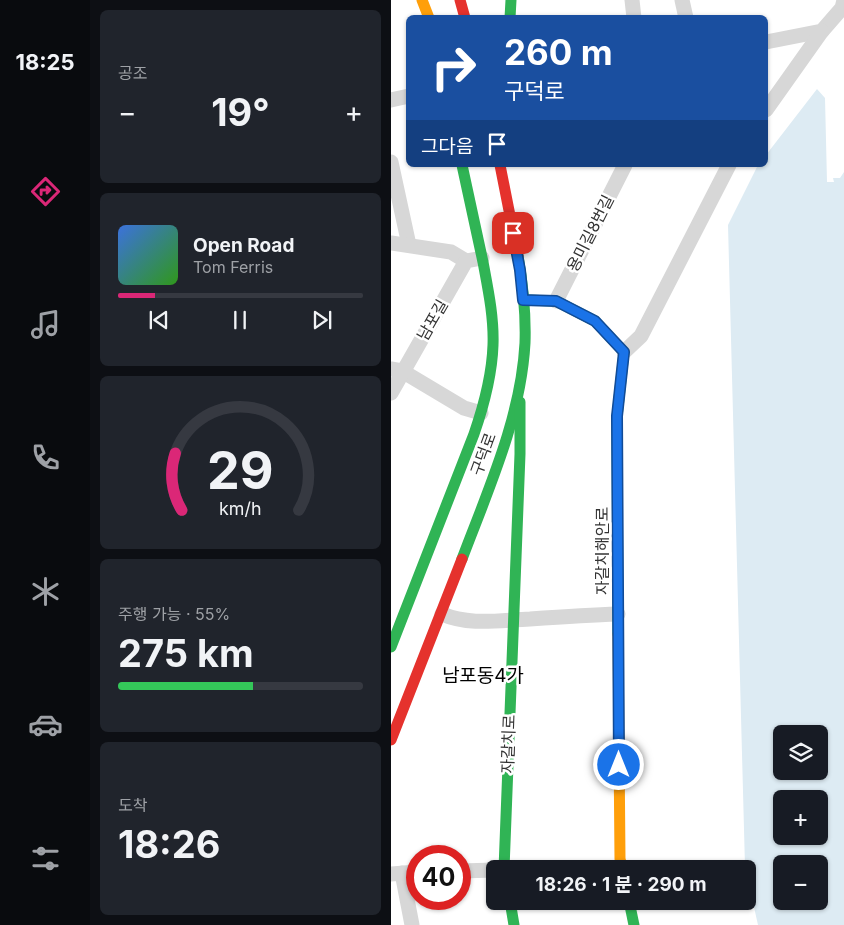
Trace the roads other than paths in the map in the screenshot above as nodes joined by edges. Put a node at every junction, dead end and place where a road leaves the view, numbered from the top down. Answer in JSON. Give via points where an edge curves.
{"nodes":[{"id":1,"x":460,"y":0,"type":"edge"},
{"id":2,"x":511,"y":0,"type":"edge"},
{"id":3,"x":632,"y":0,"type":"edge"},
{"id":4,"x":682,"y":0,"type":"edge"},
{"id":5,"x":844,"y":0,"type":"edge"},
{"id":6,"x":464,"y":15,"type":"edge"},
{"id":7,"x":510,"y":15,"type":"edge"},
{"id":8,"x":634,"y":15,"type":"edge"},
{"id":9,"x":685,"y":15,"type":"edge"},
{"id":10,"x":822,"y":32,"type":"junction"},
{"id":11,"x":768,"y":42,"type":"edge"},
{"id":12,"x":406,"y":97,"type":"edge"},
{"id":13,"x":391,"y":100,"type":"edge"},
{"id":14,"x":768,"y":107,"type":"edge"},
{"id":15,"x":391,"y":162,"type":"edge"},
{"id":16,"x":462,"y":167,"type":"edge"},
{"id":17,"x":500,"y":167,"type":"edge"},
{"id":18,"x":624,"y":167,"type":"edge"},
{"id":19,"x":728,"y":167,"type":"edge"},
{"id":20,"x":391,"y":243,"type":"edge"},
{"id":21,"x":409,"y":245,"type":"junction"},
{"id":22,"x":482,"y":258,"type":"junction"},
{"id":23,"x":466,"y":261,"type":"junction"},
{"id":24,"x":523,"y":300,"type":"junction"},
{"id":25,"x":556,"y":301,"type":"junction"},
{"id":26,"x":624,"y":352,"type":"junction"},
{"id":27,"x":396,"y":370,"type":"edge"},
{"id":28,"x":519,"y":389,"type":"junction"},
{"id":29,"x":391,"y":393,"type":"edge"},
{"id":30,"x":481,"y":413,"type":"junction"},
{"id":31,"x":442,"y":614,"type":"junction"},
{"id":32,"x":618,"y":614,"type":"junction"},
{"id":33,"x":513,"y":620,"type":"junction"},
{"id":34,"x":395,"y":627,"type":"edge"},
{"id":35,"x":391,"y":647,"type":"edge"},
{"id":36,"x":391,"y":740,"type":"edge"},
{"id":37,"x":504,"y":860,"type":"edge"},
{"id":38,"x":620,"y":860,"type":"edge"},
{"id":39,"x":486,"y":870,"type":"edge"},
{"id":40,"x":471,"y":871,"type":"edge"},
{"id":41,"x":396,"y":873,"type":"edge"},
{"id":42,"x":510,"y":910,"type":"edge"},
{"id":43,"x":631,"y":910,"type":"edge"},
{"id":44,"x":412,"y":925,"type":"edge"},
{"id":45,"x":513,"y":925,"type":"edge"},
{"id":46,"x":634,"y":925,"type":"edge"}],
"edges":[{"from":1,"to":6,"type":"main road"},
{"from":2,"to":7,"type":"main road"},
{"from":3,"to":8,"type":"street"},
{"from":4,"to":9,"type":"street"},
{"from":5,"to":10,"type":"street","via":[[842,8]]},
{"from":10,"to":11,"type":"street"},
{"from":10,"to":14,"type":"street"},
{"from":12,"to":13,"type":"street"},
{"from":15,"to":21,"type":"street"},
{"from":16,"to":22,"type":"main road","name":"구덕로"},
{"from":17,"to":24,"type":"main road","name":"구덕로"},
{"from":18,"to":25,"type":"street","name":"용미길8번길"},
{"from":19,"to":26,"type":"street","via":[[641,336]]},
{"from":20,"to":21,"type":"street"},
{"from":21,"to":23,"type":"street","via":[[451,252]]},
{"from":22,"to":23,"type":"street"},
{"from":22,"to":30,"type":"main road","name":"구덕로","via":[[493,323],[493,344]]},
{"from":23,"to":27,"type":"street","name":"남포길"},
{"from":24,"to":25,"type":"main road"},
{"from":24,"to":28,"type":"main road","name":"구덕로","via":[[524,349]]},
{"from":25,"to":26,"type":"main road","via":[[595,321]]},
{"from":26,"to":32,"type":"main road","name":"자갈치해안로","via":[[617,416]]},
{"from":27,"to":29,"type":"street","name":"남포길"},
{"from":27,"to":30,"type":"street","via":[[464,408]]},
{"from":28,"to":31,"type":"main road","name":"구덕로","via":[[509,431]]},
{"from":28,"to":33,"type":"main road","name":"자갈치로","via":[[520,454]]},
{"from":30,"to":34,"type":"main road","name":"구덕로"},
{"from":31,"to":33,"type":"street","via":[[454,619]]},
{"from":31,"to":36,"type":"main road","name":"구덕로"},
{"from":32,"to":33,"type":"street"},
{"from":32,"to":38,"type":"main road","name":"자갈치해안로"},
{"from":33,"to":37,"type":"main road","name":"자갈치로"},
{"from":34,"to":35,"type":"main road","name":"구덕로"},
{"from":39,"to":40,"type":"street"},
{"from":41,"to":44,"type":"street"},
{"from":42,"to":45,"type":"main road"},
{"from":43,"to":46,"type":"main road"}]}
